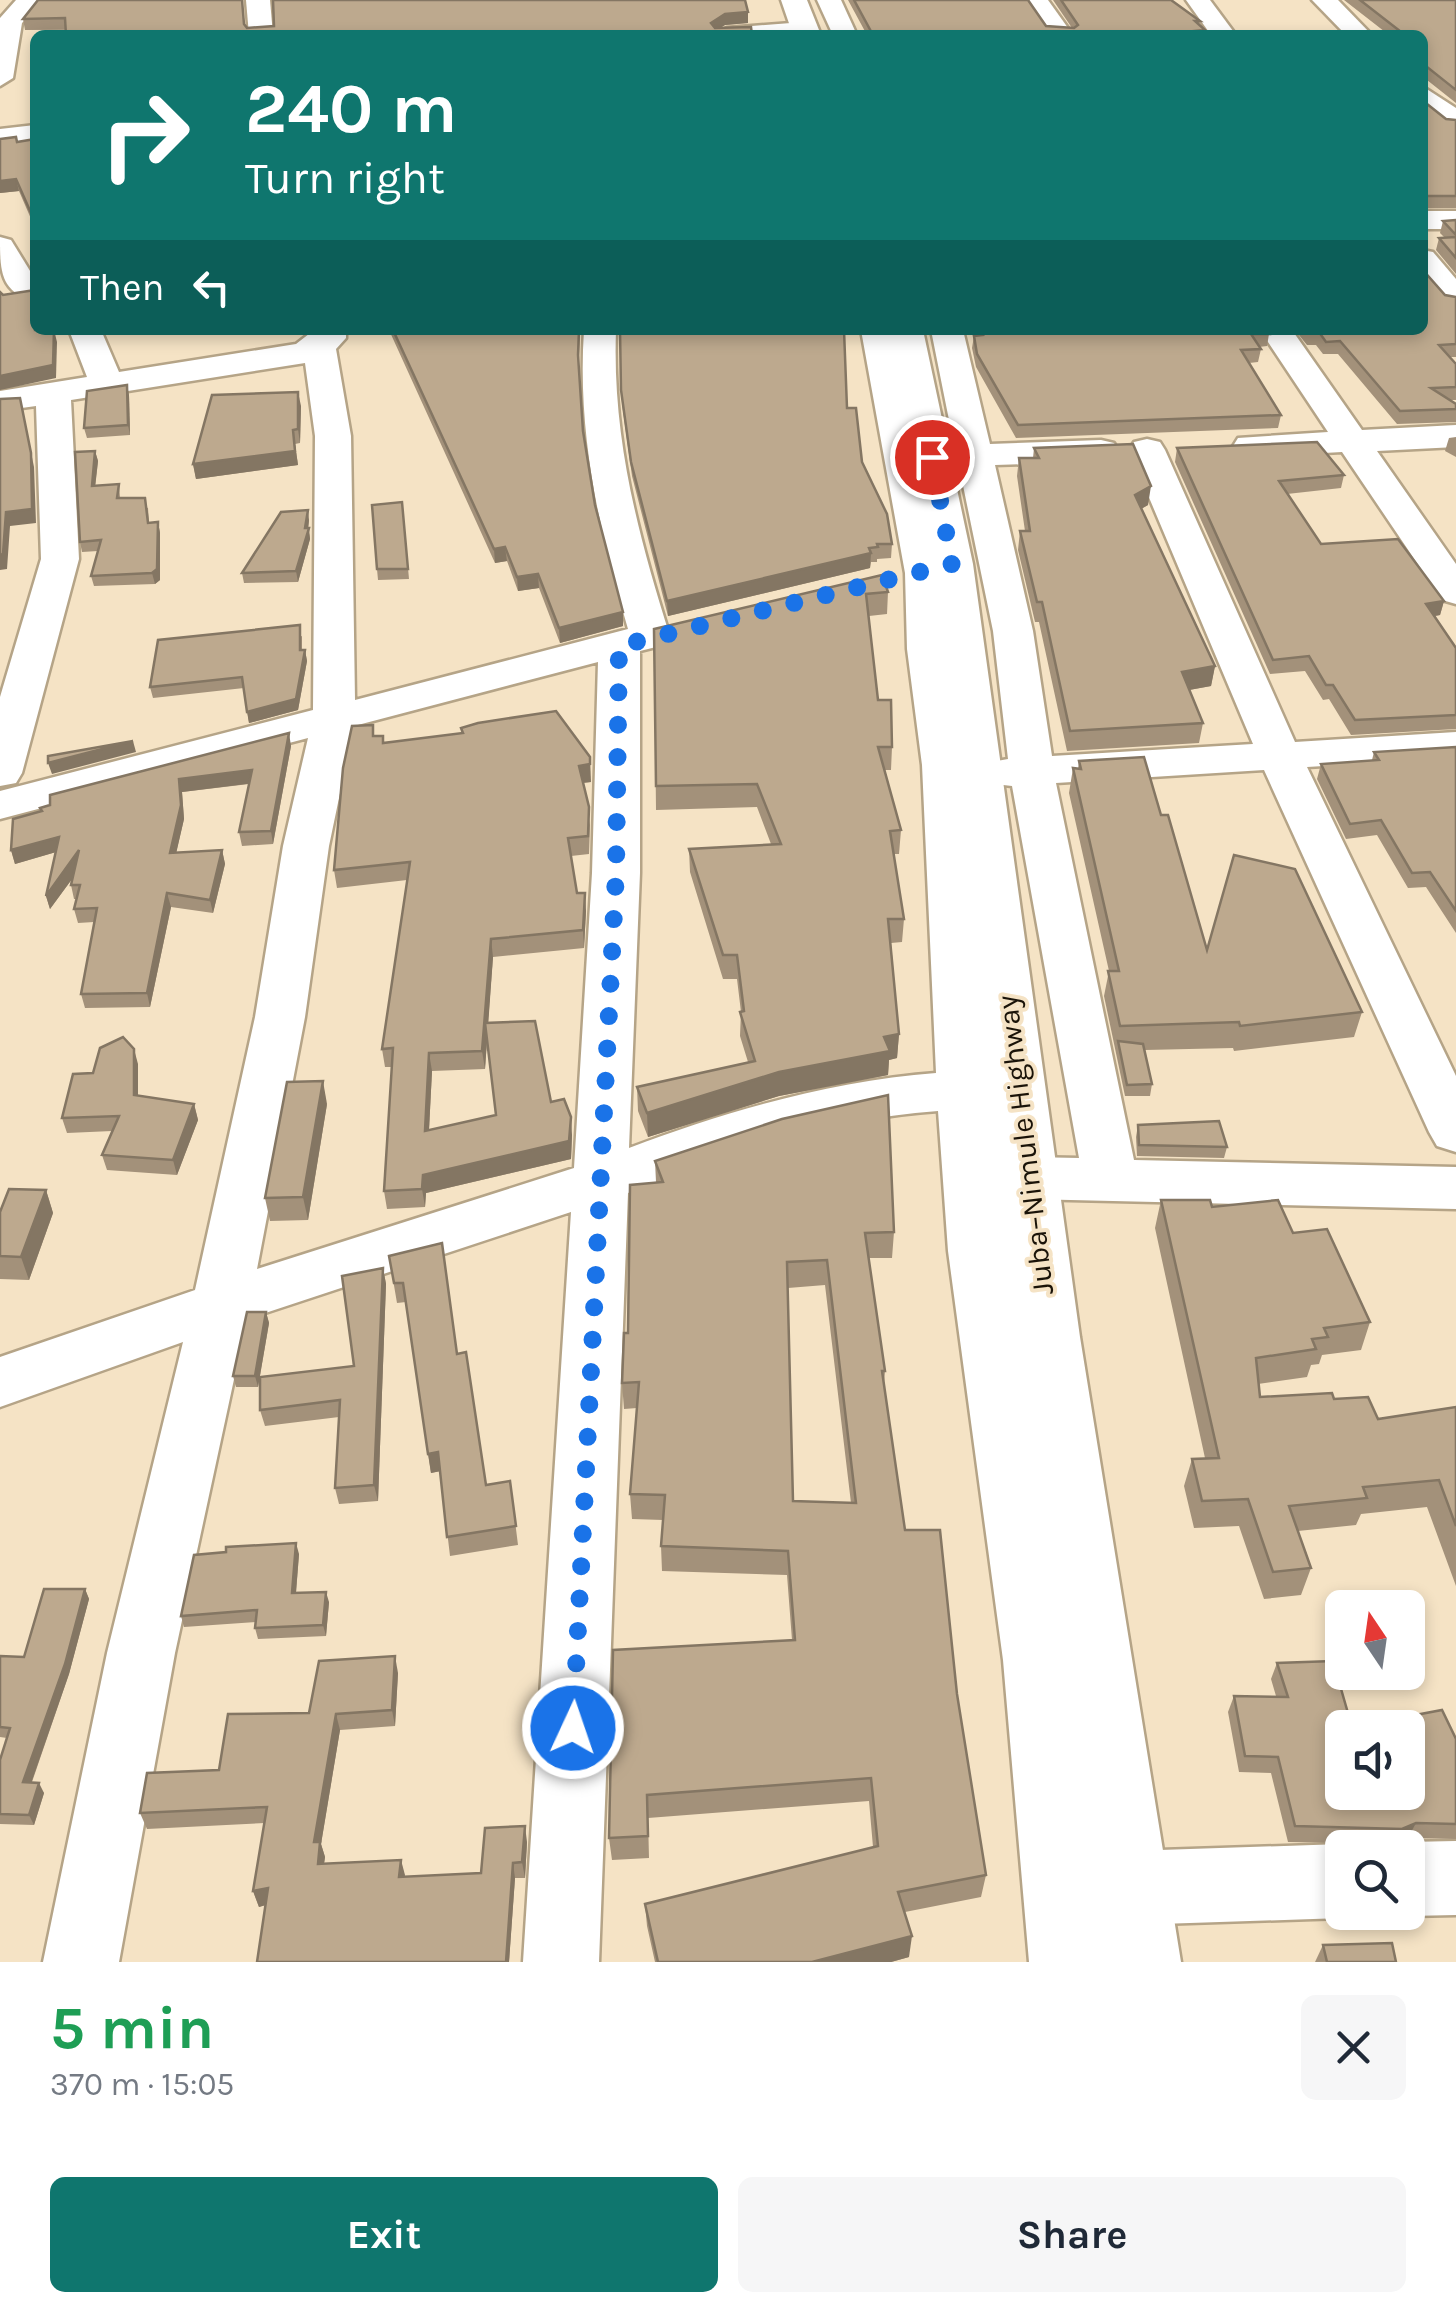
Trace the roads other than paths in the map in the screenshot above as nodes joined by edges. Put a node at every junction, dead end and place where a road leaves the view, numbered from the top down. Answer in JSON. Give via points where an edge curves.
{"nodes":[{"id":1,"x":33,"y":0,"type":"edge"},
{"id":2,"x":258,"y":0,"type":"edge"},
{"id":3,"x":772,"y":0,"type":"edge"},
{"id":4,"x":794,"y":0,"type":"edge"},
{"id":5,"x":828,"y":0,"type":"edge"},
{"id":6,"x":1036,"y":0,"type":"edge"},
{"id":7,"x":1198,"y":0,"type":"edge"},
{"id":8,"x":1324,"y":0,"type":"edge"},
{"id":9,"x":261,"y":30,"type":"edge"},
{"id":10,"x":794,"y":30,"type":"edge"},
{"id":11,"x":796,"y":30,"type":"edge"},
{"id":12,"x":843,"y":30,"type":"edge"},
{"id":13,"x":1057,"y":30,"type":"edge"},
{"id":14,"x":1220,"y":30,"type":"edge"},
{"id":15,"x":1355,"y":30,"type":"edge"},
{"id":16,"x":0,"y":78,"type":"edge"},
{"id":17,"x":1456,"y":88,"type":"edge"},
{"id":18,"x":1428,"y":91,"type":"edge"},
{"id":19,"x":1428,"y":97,"type":"edge"},
{"id":20,"x":1456,"y":121,"type":"edge"},
{"id":21,"x":30,"y":134,"type":"edge"},
{"id":22,"x":0,"y":137,"type":"edge"},
{"id":23,"x":1428,"y":220,"type":"edge"},
{"id":24,"x":1456,"y":220,"type":"edge"},
{"id":25,"x":0,"y":246,"type":"edge"},
{"id":26,"x":1434,"y":260,"type":"edge"},
{"id":27,"x":30,"y":289,"type":"edge"},
{"id":28,"x":1456,"y":298,"type":"edge"},
{"id":29,"x":87,"y":335,"type":"edge"},
{"id":30,"x":600,"y":335,"type":"edge"},
{"id":31,"x":878,"y":335,"type":"edge"},
{"id":32,"x":907,"y":335,"type":"edge"},
{"id":33,"x":947,"y":335,"type":"edge"},
{"id":34,"x":1279,"y":335,"type":"edge"},
{"id":35,"x":324,"y":338,"type":"edge"},
{"id":36,"x":107,"y":384,"type":"junction"},
{"id":37,"x":53,"y":393,"type":"junction"},
{"id":38,"x":0,"y":402,"type":"edge"},
{"id":39,"x":1456,"y":436,"type":"edge"},
{"id":40,"x":1352,"y":442,"type":"junction"},
{"id":41,"x":1222,"y":447,"type":"edge"},
{"id":42,"x":954,"y":455,"type":"junction"},
{"id":43,"x":922,"y":573,"type":"junction"},
{"id":44,"x":1456,"y":592,"type":"edge"},
{"id":45,"x":652,"y":637,"type":"junction"},
{"id":46,"x":334,"y":717,"type":"junction"},
{"id":47,"x":1456,"y":745,"type":"edge"},
{"id":48,"x":1279,"y":754,"type":"junction"},
{"id":49,"x":0,"y":773,"type":"edge"},
{"id":50,"x":1006,"y":773,"type":"junction"},
{"id":51,"x":0,"y":805,"type":"edge"},
{"id":52,"x":990,"y":1090,"type":"junction"},
{"id":53,"x":1456,"y":1132,"type":"edge"},
{"id":54,"x":1028,"y":1178,"type":"junction"},
{"id":55,"x":1111,"y":1180,"type":"junction"},
{"id":56,"x":601,"y":1181,"type":"junction"},
{"id":57,"x":1456,"y":1188,"type":"edge"},
{"id":58,"x":222,"y":1302,"type":"junction"},
{"id":59,"x":0,"y":1382,"type":"edge"},
{"id":60,"x":1456,"y":1878,"type":"edge"},
{"id":61,"x":1425,"y":1879,"type":"edge"},
{"id":62,"x":1325,"y":1882,"type":"edge"},
{"id":63,"x":1130,"y":1888,"type":"junction"},
{"id":64,"x":81,"y":1962,"type":"edge"},
{"id":65,"x":561,"y":1962,"type":"edge"},
{"id":66,"x":1067,"y":1962,"type":"edge"},
{"id":67,"x":1139,"y":1962,"type":"edge"}],
"edges":[{"from":1,"to":16,"type":"street","via":[[7,22]]},
{"from":2,"to":9,"type":"street"},
{"from":3,"to":10,"type":"street"},
{"from":4,"to":11,"type":"main road"},
{"from":5,"to":12,"type":"street"},
{"from":6,"to":13,"type":"street"},
{"from":7,"to":14,"type":"street"},
{"from":8,"to":15,"type":"street"},
{"from":17,"to":18,"type":"street"},
{"from":19,"to":20,"type":"street"},
{"from":21,"to":22,"type":"street"},
{"from":23,"to":24,"type":"street"},
{"from":25,"to":27,"type":"street","via":[[18,282]]},
{"from":26,"to":28,"type":"street"},
{"from":29,"to":36,"type":"street"},
{"from":30,"to":45,"type":"street","via":[[597,388],[607,481]]},
{"from":31,"to":43,"type":"street"},
{"from":32,"to":42,"type":"main road","name":"Juba–Nimule Highway"},
{"from":33,"to":42,"type":"street"},
{"from":34,"to":40,"type":"street"},
{"from":35,"to":36,"type":"street","via":[[306,353]]},
{"from":35,"to":46,"type":"street","via":[[333,436]]},
{"from":36,"to":37,"type":"street"},
{"from":37,"to":38,"type":"street"},
{"from":37,"to":49,"type":"street","via":[[60,559]]},
{"from":39,"to":40,"type":"street"},
{"from":40,"to":41,"type":"street"},
{"from":40,"to":44,"type":"street"},
{"from":42,"to":43,"type":"main road","name":"Juba–Nimule Highway"},
{"from":42,"to":48,"type":"street","via":[[1166,449]]},
{"from":42,"to":50,"type":"street","via":[[1013,631]]},
{"from":43,"to":50,"type":"main road","name":"Juba–Nimule Highway"},
{"from":43,"to":52,"type":"street"},
{"from":45,"to":46,"type":"street"},
{"from":45,"to":56,"type":"street","via":[[616,873]]},
{"from":46,"to":51,"type":"street"},
{"from":46,"to":58,"type":"street"},
{"from":47,"to":48,"type":"street"},
{"from":48,"to":50,"type":"street"},
{"from":48,"to":53,"type":"street"},
{"from":50,"to":52,"type":"main road","name":"Juba–Nimule Highway"},
{"from":50,"to":55,"type":"street"},
{"from":52,"to":54,"type":"main road","name":"Juba–Nimule Highway"},
{"from":52,"to":56,"type":"street","via":[[775,1123]]},
{"from":52,"to":66,"type":"street","via":[[977,1251],[1036,1660]]},
{"from":54,"to":55,"type":"street"},
{"from":54,"to":63,"type":"main road","name":"Juba–Nimule Highway"},
{"from":55,"to":57,"type":"street"},
{"from":56,"to":58,"type":"street"},
{"from":56,"to":65,"type":"street"},
{"from":58,"to":59,"type":"street"},
{"from":58,"to":64,"type":"street","via":[[141,1653]]},
{"from":60,"to":61,"type":"street"},
{"from":62,"to":63,"type":"street"},
{"from":63,"to":67,"type":"main road","name":"Juba–Nimule Highway"}]}
